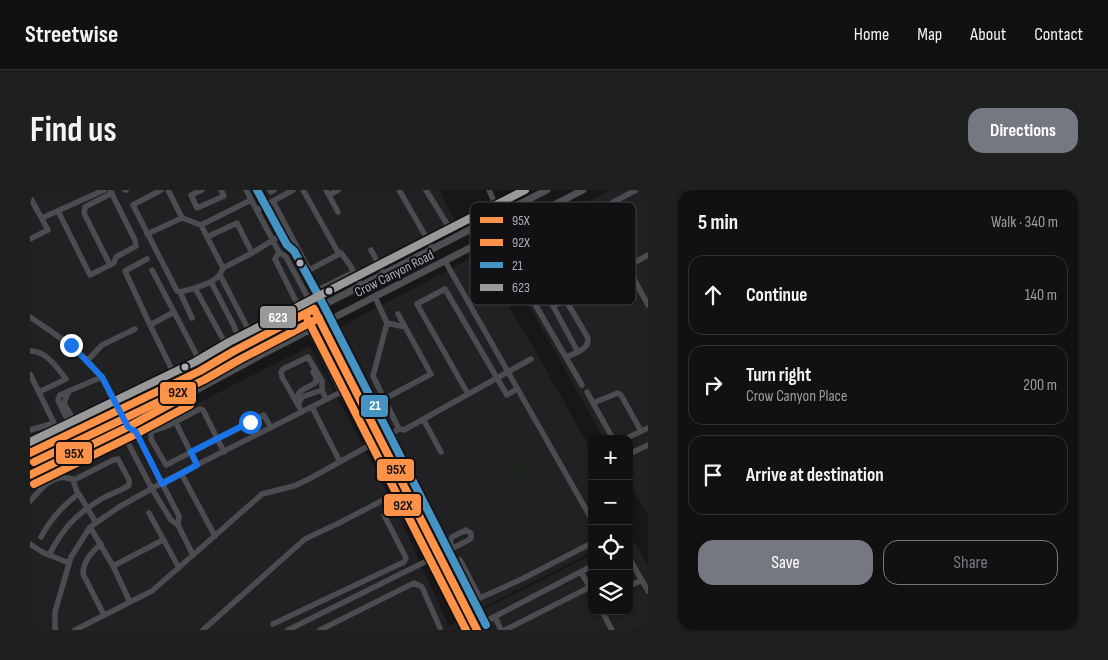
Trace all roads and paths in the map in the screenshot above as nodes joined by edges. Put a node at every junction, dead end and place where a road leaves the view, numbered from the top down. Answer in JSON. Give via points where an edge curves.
{"nodes":[{"id":1,"x":104,"y":190,"type":"edge"},
{"id":2,"x":161,"y":190,"type":"edge"},
{"id":3,"x":168,"y":190,"type":"edge"},
{"id":4,"x":202,"y":190,"type":"edge"},
{"id":5,"x":221,"y":190,"type":"edge"},
{"id":6,"x":246,"y":190,"type":"edge"},
{"id":7,"x":293,"y":190,"type":"edge"},
{"id":8,"x":303,"y":190,"type":"edge"},
{"id":9,"x":338,"y":190,"type":"edge"},
{"id":10,"x":399,"y":190,"type":"edge"},
{"id":11,"x":426,"y":190,"type":"edge"},
{"id":12,"x":489,"y":190,"type":"edge"},
{"id":13,"x":547,"y":190,"type":"edge"},
{"id":14,"x":583,"y":190,"type":"edge"},
{"id":15,"x":636,"y":190,"type":"edge"},
{"id":16,"x":111,"y":191,"type":"edge"},
{"id":17,"x":328,"y":192,"type":"edge"},
{"id":18,"x":30,"y":196,"type":"edge"},
{"id":19,"x":252,"y":200,"type":"junction"},
{"id":20,"x":273,"y":202,"type":"junction"},
{"id":21,"x":494,"y":202,"type":"edge"},
{"id":22,"x":524,"y":202,"type":"edge"},
{"id":23,"x":560,"y":202,"type":"edge"},
{"id":24,"x":614,"y":202,"type":"edge"},
{"id":25,"x":257,"y":210,"type":"junction"},
{"id":26,"x":58,"y":211,"type":"junction"},
{"id":27,"x":338,"y":212,"type":"dead end"},
{"id":28,"x":42,"y":218,"type":"junction"},
{"id":29,"x":182,"y":218,"type":"junction"},
{"id":30,"x":447,"y":224,"type":"dead end"},
{"id":31,"x":201,"y":225,"type":"junction"},
{"id":32,"x":470,"y":230,"type":"edge"},
{"id":33,"x":288,"y":231,"type":"junction"},
{"id":34,"x":147,"y":234,"type":"junction"},
{"id":35,"x":208,"y":238,"type":"junction"},
{"id":36,"x":30,"y":239,"type":"edge"},
{"id":37,"x":273,"y":240,"type":"junction"},
{"id":38,"x":470,"y":248,"type":"edge"},
{"id":39,"x":433,"y":249,"type":"junction"},
{"id":40,"x":371,"y":250,"type":"dead end"},
{"id":41,"x":279,"y":252,"type":"junction"},
{"id":42,"x":252,"y":253,"type":"junction"},
{"id":43,"x":339,"y":254,"type":"junction"},
{"id":44,"x":648,"y":255,"type":"edge"},
{"id":45,"x":147,"y":259,"type":"dead end"},
{"id":46,"x":445,"y":261,"type":"junction"},
{"id":47,"x":636,"y":262,"type":"edge"},
{"id":48,"x":110,"y":266,"type":"junction"},
{"id":49,"x":223,"y":268,"type":"junction"},
{"id":50,"x":308,"y":268,"type":"junction"},
{"id":51,"x":152,"y":270,"type":"dead end"},
{"id":52,"x":354,"y":272,"type":"junction"},
{"id":53,"x":384,"y":274,"type":"junction"},
{"id":54,"x":220,"y":275,"type":"junction"},
{"id":55,"x":211,"y":282,"type":"junction"},
{"id":56,"x":636,"y":283,"type":"edge"},
{"id":57,"x":361,"y":286,"type":"junction"},
{"id":58,"x":196,"y":288,"type":"junction"},
{"id":59,"x":180,"y":292,"type":"junction"},
{"id":60,"x":375,"y":297,"type":"junction"},
{"id":61,"x":536,"y":305,"type":"edge"},
{"id":62,"x":569,"y":305,"type":"edge"},
{"id":63,"x":648,"y":305,"type":"edge"},
{"id":64,"x":553,"y":306,"type":"joint"},
{"id":65,"x":314,"y":310,"type":"junction"},
{"id":66,"x":174,"y":312,"type":"junction"},
{"id":67,"x":541,"y":313,"type":"junction"},
{"id":68,"x":398,"y":314,"type":"dead end"},
{"id":69,"x":304,"y":315,"type":"junction"},
{"id":70,"x":30,"y":318,"type":"edge"},
{"id":71,"x":192,"y":318,"type":"dead end"},
{"id":72,"x":387,"y":323,"type":"junction"},
{"id":73,"x":322,"y":324,"type":"junction"},
{"id":74,"x":150,"y":325,"type":"junction"},
{"id":75,"x":405,"y":327,"type":"junction"},
{"id":76,"x":135,"y":329,"type":"dead end"},
{"id":77,"x":311,"y":330,"type":"junction"},
{"id":78,"x":230,"y":339,"type":"junction"},
{"id":79,"x":254,"y":340,"type":"junction"},
{"id":80,"x":234,"y":350,"type":"junction"},
{"id":81,"x":30,"y":351,"type":"edge"},
{"id":82,"x":578,"y":352,"type":"junction"},
{"id":83,"x":566,"y":357,"type":"junction"},
{"id":84,"x":305,"y":358,"type":"junction"},
{"id":85,"x":531,"y":359,"type":"dead end"},
{"id":86,"x":87,"y":361,"type":"junction"},
{"id":87,"x":204,"y":368,"type":"junction"},
{"id":88,"x":508,"y":373,"type":"junction"},
{"id":89,"x":30,"y":374,"type":"edge"},
{"id":90,"x":102,"y":377,"type":"junction"},
{"id":91,"x":498,"y":378,"type":"junction"},
{"id":92,"x":178,"y":382,"type":"junction"},
{"id":93,"x":582,"y":385,"type":"dead end"},
{"id":94,"x":517,"y":389,"type":"junction"},
{"id":95,"x":322,"y":390,"type":"junction"},
{"id":96,"x":39,"y":392,"type":"junction"},
{"id":97,"x":341,"y":392,"type":"junction"},
{"id":98,"x":586,"y":392,"type":"dead end"},
{"id":99,"x":468,"y":394,"type":"junction"},
{"id":100,"x":326,"y":399,"type":"junction"},
{"id":101,"x":384,"y":399,"type":"junction"},
{"id":102,"x":593,"y":403,"type":"junction"},
{"id":103,"x":298,"y":406,"type":"junction"},
{"id":104,"x":312,"y":407,"type":"junction"},
{"id":105,"x":118,"y":411,"type":"junction"},
{"id":106,"x":302,"y":412,"type":"junction"},
{"id":107,"x":423,"y":419,"type":"junction"},
{"id":108,"x":175,"y":421,"type":"junction"},
{"id":109,"x":128,"y":427,"type":"junction"},
{"id":110,"x":271,"y":428,"type":"junction"},
{"id":111,"x":648,"y":428,"type":"edge"},
{"id":112,"x":80,"y":429,"type":"junction"},
{"id":113,"x":399,"y":429,"type":"junction"},
{"id":114,"x":30,"y":430,"type":"edge"},
{"id":115,"x":640,"y":431,"type":"junction"},
{"id":116,"x":611,"y":435,"type":"edge"},
{"id":117,"x":632,"y":435,"type":"edge"},
{"id":118,"x":218,"y":439,"type":"junction"},
{"id":119,"x":380,"y":439,"type":"junction"},
{"id":120,"x":370,"y":444,"type":"junction"},
{"id":121,"x":648,"y":446,"type":"edge"},
{"id":122,"x":191,"y":452,"type":"junction"},
{"id":123,"x":224,"y":452,"type":"junction"},
{"id":124,"x":441,"y":452,"type":"dead end"},
{"id":125,"x":633,"y":452,"type":"edge"},
{"id":126,"x":30,"y":453,"type":"edge"},
{"id":127,"x":340,"y":462,"type":"junction"},
{"id":128,"x":197,"y":465,"type":"junction"},
{"id":129,"x":182,"y":473,"type":"junction"},
{"id":130,"x":30,"y":474,"type":"edge"},
{"id":131,"x":73,"y":480,"type":"junction"},
{"id":132,"x":162,"y":484,"type":"junction"},
{"id":133,"x":152,"y":489,"type":"junction"},
{"id":134,"x":394,"y":494,"type":"junction"},
{"id":135,"x":78,"y":495,"type":"junction"},
{"id":136,"x":30,"y":501,"type":"edge"},
{"id":137,"x":88,"y":509,"type":"junction"},
{"id":138,"x":149,"y":513,"type":"dead end"},
{"id":139,"x":588,"y":513,"type":"edge"},
{"id":140,"x":384,"y":515,"type":"dead end"},
{"id":141,"x":96,"y":523,"type":"junction"},
{"id":142,"x":178,"y":525,"type":"junction"},
{"id":143,"x":90,"y":527,"type":"junction"},
{"id":144,"x":215,"y":536,"type":"junction"},
{"id":145,"x":41,"y":537,"type":"dead end"},
{"id":146,"x":163,"y":540,"type":"junction"},
{"id":147,"x":30,"y":544,"type":"edge"},
{"id":148,"x":101,"y":544,"type":"junction"},
{"id":149,"x":588,"y":545,"type":"edge"},
{"id":150,"x":453,"y":548,"type":"dead end"},
{"id":151,"x":49,"y":555,"type":"junction"},
{"id":152,"x":193,"y":555,"type":"junction"},
{"id":153,"x":439,"y":555,"type":"junction"},
{"id":154,"x":429,"y":560,"type":"junction"},
{"id":155,"x":460,"y":560,"type":"dead end"},
{"id":156,"x":69,"y":563,"type":"junction"},
{"id":157,"x":113,"y":566,"type":"junction"},
{"id":158,"x":179,"y":568,"type":"junction"},
{"id":159,"x":588,"y":568,"type":"edge"},
{"id":160,"x":633,"y":569,"type":"edge"},
{"id":161,"x":581,"y":572,"type":"junction"},
{"id":162,"x":642,"y":580,"type":"junction"},
{"id":163,"x":588,"y":583,"type":"edge"},
{"id":164,"x":633,"y":584,"type":"edge"},
{"id":165,"x":588,"y":589,"type":"edge"},
{"id":166,"x":648,"y":590,"type":"edge"},
{"id":167,"x":130,"y":602,"type":"junction"},
{"id":168,"x":604,"y":615,"type":"edge"},
{"id":169,"x":104,"y":616,"type":"junction"},
{"id":170,"x":495,"y":617,"type":"junction"},
{"id":171,"x":273,"y":624,"type":"dead end"},
{"id":172,"x":440,"y":628,"type":"dead end"},
{"id":173,"x":474,"y":629,"type":"edge"},
{"id":174,"x":55,"y":630,"type":"edge"},
{"id":175,"x":73,"y":630,"type":"edge"},
{"id":176,"x":203,"y":630,"type":"edge"},
{"id":177,"x":288,"y":630,"type":"edge"},
{"id":178,"x":320,"y":630,"type":"edge"},
{"id":179,"x":465,"y":630,"type":"edge"},
{"id":180,"x":501,"y":630,"type":"edge"},
{"id":181,"x":505,"y":630,"type":"edge"},
{"id":182,"x":612,"y":630,"type":"edge"}],
"edges":[{"from":1,"to":26,"type":"street"},
{"from":2,"to":34,"type":"street","via":[[133,204]]},
{"from":3,"to":29,"type":"street"},
{"from":4,"to":5,"type":"street","via":[[191,195],[197,208],[224,196]]},
{"from":6,"to":19,"type":"street"},
{"from":7,"to":20,"type":"street"},
{"from":8,"to":43,"type":"street"},
{"from":9,"to":17,"type":"street"},
{"from":10,"to":39,"type":"street"},
{"from":11,"to":30,"type":"street"},
{"from":12,"to":21,"type":"street"},
{"from":13,"to":22,"type":"main road","name":"Crow Canyon Road"},
{"from":14,"to":23,"type":"main road","name":"Crow Canyon Road"},
{"from":15,"to":24,"type":"street"},
{"from":16,"to":48,"type":"street","via":[[136,246],[116,257]]},
{"from":16,"to":48,"type":"street","via":[[85,207],[84,213]]},
{"from":17,"to":27,"type":"street"},
{"from":18,"to":28,"type":"street"},
{"from":19,"to":25,"type":"street"},
{"from":19,"to":31,"type":"street"},
{"from":20,"to":25,"type":"street"},
{"from":20,"to":33,"type":"street"},
{"from":25,"to":37,"type":"street"},
{"from":26,"to":28,"type":"street"},
{"from":26,"to":48,"type":"street","via":[[90,274]]},
{"from":28,"to":36,"type":"street","via":[[48,230]]},
{"from":29,"to":31,"type":"street"},
{"from":29,"to":34,"type":"street"},
{"from":31,"to":35,"type":"street"},
{"from":32,"to":39,"type":"main road","name":"Crow Canyon Road"},
{"from":33,"to":37,"type":"street"},
{"from":33,"to":50,"type":"street"},
{"from":34,"to":59,"type":"street"},
{"from":35,"to":42,"type":"street","via":[[238,223]]},
{"from":35,"to":49,"type":"street"},
{"from":37,"to":41,"type":"street"},
{"from":37,"to":42,"type":"street"},
{"from":38,"to":46,"type":"main road","name":"Crow Canyon Road"},
{"from":39,"to":53,"type":"main road","name":"Crow Canyon Road"},
{"from":40,"to":53,"type":"street"},
{"from":41,"to":65,"type":"street","via":[[286,257]]},
{"from":41,"to":69,"type":"street","via":[[275,259]]},
{"from":42,"to":49,"type":"street"},
{"from":43,"to":50,"type":"street"},
{"from":43,"to":52,"type":"street","via":[[343,254]]},
{"from":44,"to":47,"type":"street"},
{"from":45,"to":74,"type":"street","via":[[125,271]]},
{"from":46,"to":60,"type":"main road","name":"Crow Canyon Road"},
{"from":46,"to":88,"type":"street"},
{"from":49,"to":54,"type":"street"},
{"from":50,"to":52,"type":"street","via":[[312,287],[317,289]]},
{"from":51,"to":66,"type":"street"},
{"from":52,"to":57,"type":"street"},
{"from":53,"to":57,"type":"main road","name":"Crow Canyon Road"},
{"from":54,"to":55,"type":"street"},
{"from":54,"to":79,"type":"street"},
{"from":55,"to":58,"type":"street"},
{"from":55,"to":78,"type":"street","via":[[237,335]]},
{"from":56,"to":63,"type":"street"},
{"from":57,"to":65,"type":"main road","name":"Crow Canyon Road"},
{"from":58,"to":59,"type":"street"},
{"from":58,"to":78,"type":"street","via":[[224,341]]},
{"from":59,"to":71,"type":"street"},
{"from":60,"to":72,"type":"street"},
{"from":60,"to":73,"type":"main road","name":"Crow Canyon Road"},
{"from":61,"to":67,"type":"street"},
{"from":62,"to":82,"type":"street","via":[[588,338],[588,344]]},
{"from":64,"to":67,"type":"street"},
{"from":64,"to":82,"type":"street"},
{"from":65,"to":69,"type":"main road","name":"Crow Canyon Road"},
{"from":65,"to":73,"type":"street"},
{"from":66,"to":74,"type":"street"},
{"from":66,"to":87,"type":"street"},
{"from":67,"to":83,"type":"street"},
{"from":68,"to":75,"type":"street"},
{"from":69,"to":77,"type":"street"},
{"from":69,"to":79,"type":"main road","name":"Crow Canyon Road"},
{"from":70,"to":86,"type":"street","via":[[71,345]]},
{"from":72,"to":75,"type":"street"},
{"from":72,"to":101,"type":"street","via":[[373,376]]},
{"from":73,"to":77,"type":"main road","name":"Crow Canyon Road"},
{"from":73,"to":119,"type":"street"},
{"from":74,"to":92,"type":"street"},
{"from":75,"to":101,"type":"street","via":[[431,374]]},
{"from":76,"to":86,"type":"street","via":[[102,345]]},
{"from":77,"to":97,"type":"street"},
{"from":77,"to":109,"type":"main road","name":"Crow Canyon Road"},
{"from":78,"to":80,"type":"street"},
{"from":79,"to":80,"type":"main road","name":"Crow Canyon Road"},
{"from":80,"to":87,"type":"main road","name":"Crow Canyon Road"},
{"from":81,"to":96,"type":"street","via":[[44,355],[66,379]]},
{"from":82,"to":83,"type":"street"},
{"from":83,"to":93,"type":"street"},
{"from":84,"to":95,"type":"street","via":[[308,357],[322,381]]},
{"from":84,"to":103,"type":"street","via":[[316,382],[297,394]]},
{"from":84,"to":103,"type":"street","via":[[281,372]]},
{"from":85,"to":88,"type":"street"},
{"from":86,"to":90,"type":"street"},
{"from":87,"to":92,"type":"main road","name":"Crow Canyon Road"},
{"from":88,"to":91,"type":"street"},
{"from":88,"to":94,"type":"street"},
{"from":89,"to":96,"type":"street"},
{"from":90,"to":105,"type":"street"},
{"from":90,"to":112,"type":"street","via":[[70,391],[64,404]]},
{"from":91,"to":94,"type":"street","via":[[507,395]]},
{"from":91,"to":99,"type":"street"},
{"from":91,"to":99,"type":"street","via":[[445,289],[417,304]]},
{"from":92,"to":105,"type":"main road","name":"Crow Canyon Road"},
{"from":94,"to":139,"type":"street"},
{"from":95,"to":100,"type":"street"},
{"from":95,"to":103,"type":"street","via":[[302,397]]},
{"from":96,"to":114,"type":"street","via":[[54,424]]},
{"from":97,"to":100,"type":"street"},
{"from":97,"to":120,"type":"street"},
{"from":98,"to":102,"type":"street"},
{"from":99,"to":107,"type":"street"},
{"from":100,"to":104,"type":"street"},
{"from":101,"to":113,"type":"street"},
{"from":102,"to":115,"type":"street","via":[[621,394]]},
{"from":102,"to":116,"type":"street"},
{"from":103,"to":106,"type":"street"},
{"from":104,"to":106,"type":"street"},
{"from":104,"to":127,"type":"street"},
{"from":105,"to":109,"type":"street"},
{"from":105,"to":112,"type":"main road","name":"Crow Canyon Road"},
{"from":106,"to":110,"type":"street"},
{"from":107,"to":113,"type":"street","via":[[404,430]]},
{"from":107,"to":124,"type":"street"},
{"from":108,"to":118,"type":"street","via":[[204,410]]},
{"from":108,"to":122,"type":"street"},
{"from":108,"to":122,"type":"street","via":[[153,431],[150,436],[166,465]]},
{"from":109,"to":130,"type":"main road","name":"Crow Canyon Road"},
{"from":109,"to":132,"type":"street","via":[[136,432]]},
{"from":109,"to":133,"type":"street","via":[[125,437]]},
{"from":110,"to":118,"type":"street","via":[[264,415]]},
{"from":110,"to":123,"type":"street"},
{"from":111,"to":115,"type":"street"},
{"from":112,"to":126,"type":"main road","name":"Crow Canyon Road"},
{"from":113,"to":119,"type":"street"},
{"from":115,"to":117,"type":"street"},
{"from":118,"to":122,"type":"street"},
{"from":118,"to":123,"type":"street"},
{"from":119,"to":120,"type":"street"},
{"from":119,"to":153,"type":"street"},
{"from":120,"to":127,"type":"street"},
{"from":120,"to":134,"type":"street"},
{"from":121,"to":125,"type":"street"},
{"from":122,"to":128,"type":"street"},
{"from":123,"to":128,"type":"street"},
{"from":127,"to":144,"type":"street","via":[[294,486],[262,494]]},
{"from":128,"to":129,"type":"street"},
{"from":129,"to":132,"type":"street"},
{"from":129,"to":144,"type":"street"},
{"from":131,"to":135,"type":"street"},
{"from":131,"to":136,"type":"street","via":[[63,477],[54,480]]},
{"from":131,"to":137,"type":"street","via":[[118,459],[129,480],[130,485],[98,500]]},
{"from":132,"to":133,"type":"street"},
{"from":132,"to":142,"type":"street","via":[[179,516]]},
{"from":133,"to":141,"type":"street"},
{"from":133,"to":142,"type":"street","via":[[171,520]]},
{"from":134,"to":154,"type":"street"},
{"from":134,"to":176,"type":"street","via":[[305,539]]},
{"from":135,"to":137,"type":"street"},
{"from":135,"to":145,"type":"street","via":[[60,509]]},
{"from":137,"to":141,"type":"street"},
{"from":137,"to":151,"type":"street","via":[[68,524]]},
{"from":138,"to":146,"type":"street"},
{"from":140,"to":171,"type":"street","via":[[406,558],[404,562]]},
{"from":141,"to":143,"type":"street"},
{"from":142,"to":152,"type":"street"},
{"from":143,"to":148,"type":"street"},
{"from":143,"to":156,"type":"street"},
{"from":144,"to":152,"type":"street"},
{"from":146,"to":157,"type":"street"},
{"from":146,"to":158,"type":"street"},
{"from":147,"to":151,"type":"street"},
{"from":148,"to":157,"type":"street"},
{"from":148,"to":169,"type":"street","via":[[90,556],[83,574]]},
{"from":149,"to":155,"type":"street","via":[[480,598]]},
{"from":150,"to":153,"type":"street"},
{"from":151,"to":156,"type":"street"},
{"from":152,"to":158,"type":"street"},
{"from":153,"to":154,"type":"street"},
{"from":153,"to":173,"type":"street"},
{"from":154,"to":177,"type":"street"},
{"from":154,"to":179,"type":"street"},
{"from":156,"to":174,"type":"street","via":[[54,612]]},
{"from":157,"to":167,"type":"street"},
{"from":158,"to":167,"type":"street","via":[[152,591]]},
{"from":159,"to":161,"type":"street"},
{"from":160,"to":162,"type":"street"},
{"from":161,"to":163,"type":"street"},
{"from":161,"to":170,"type":"street"},
{"from":162,"to":164,"type":"street"},
{"from":162,"to":166,"type":"street"},
{"from":165,"to":181,"type":"street"},
{"from":167,"to":169,"type":"street"},
{"from":168,"to":182,"type":"street"},
{"from":169,"to":175,"type":"street"},
{"from":170,"to":173,"type":"street"},
{"from":170,"to":180,"type":"street"},
{"from":172,"to":178,"type":"street","via":[[422,588],[414,584]]}]}
